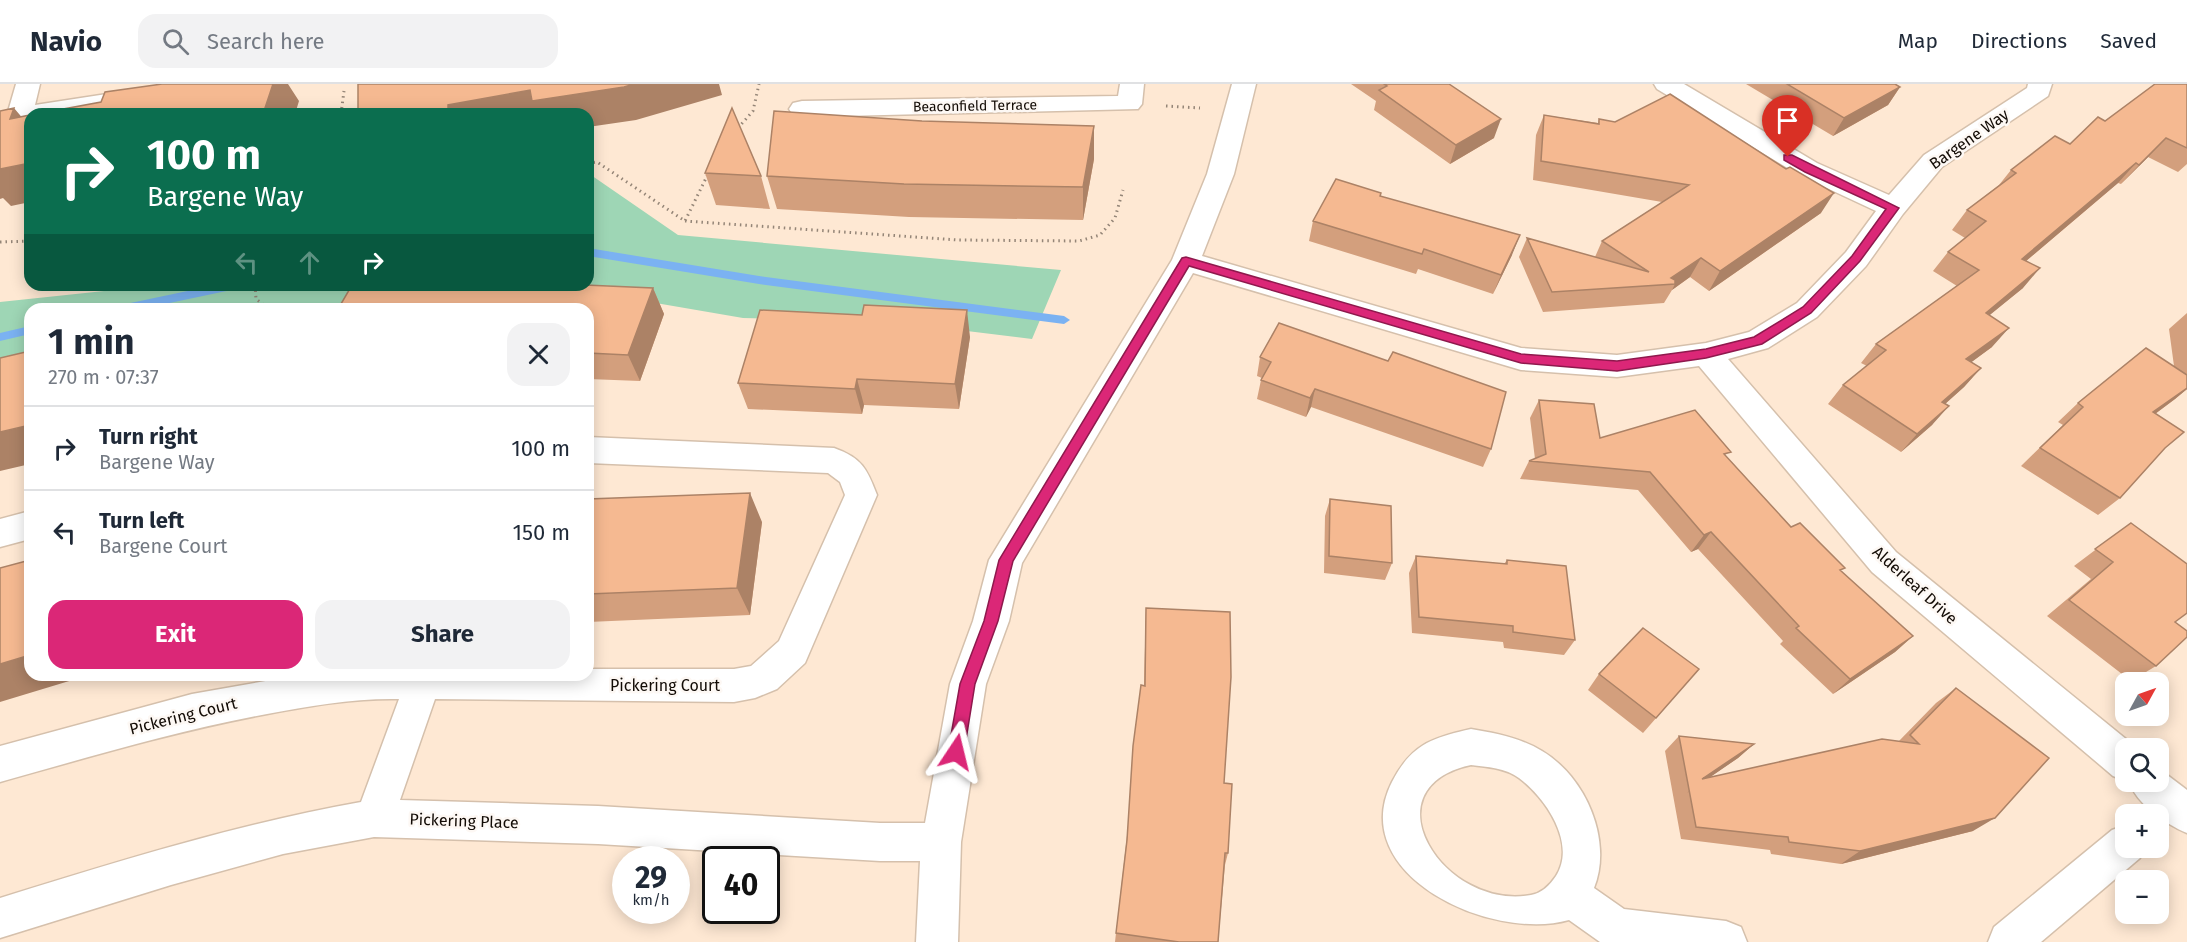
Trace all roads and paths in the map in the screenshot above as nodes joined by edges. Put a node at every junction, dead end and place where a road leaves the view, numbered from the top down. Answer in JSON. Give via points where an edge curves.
{"nodes":[{"id":1,"x":28,"y":84,"type":"edge"},
{"id":2,"x":221,"y":84,"type":"edge"},
{"id":3,"x":759,"y":84,"type":"edge"},
{"id":4,"x":1666,"y":84,"type":"edge"},
{"id":5,"x":2040,"y":84,"type":"edge"},
{"id":6,"x":344,"y":91,"type":"dead end"},
{"id":7,"x":1130,"y":94,"type":"edge"},
{"id":8,"x":1241,"y":97,"type":"edge"},
{"id":9,"x":68,"y":108,"type":"edge"},
{"id":10,"x":342,"y":108,"type":"edge"},
{"id":11,"x":802,"y":109,"type":"dead end"},
{"id":12,"x":10,"y":117,"type":"edge"},
{"id":13,"x":738,"y":129,"type":"edge"},
{"id":14,"x":594,"y":162,"type":"edge"},
{"id":15,"x":711,"y":168,"type":"edge"},
{"id":16,"x":1123,"y":190,"type":"dead end"},
{"id":17,"x":1893,"y":208,"type":"junction"},
{"id":18,"x":685,"y":221,"type":"junction"},
{"id":19,"x":24,"y":241,"type":"edge"},
{"id":20,"x":0,"y":242,"type":"edge"},
{"id":21,"x":1186,"y":261,"type":"junction"},
{"id":22,"x":1706,"y":354,"type":"junction"},
{"id":23,"x":594,"y":450,"type":"edge"},
{"id":24,"x":24,"y":527,"type":"edge"},
{"id":25,"x":0,"y":533,"type":"edge"},
{"id":26,"x":423,"y":683,"type":"junction"},
{"id":27,"x":2115,"y":754,"type":"edge"},
{"id":28,"x":0,"y":764,"type":"edge"},
{"id":29,"x":374,"y":818,"type":"junction"},
{"id":30,"x":941,"y":842,"type":"junction"},
{"id":31,"x":2115,"y":853,"type":"edge"},
{"id":32,"x":1568,"y":895,"type":"junction"},
{"id":33,"x":0,"y":918,"type":"edge"},
{"id":34,"x":937,"y":942,"type":"edge"},
{"id":35,"x":1726,"y":942,"type":"edge"},
{"id":36,"x":2009,"y":942,"type":"edge"}],
"edges":[{"from":1,"to":12,"type":"street"},
{"from":2,"to":9,"type":"street"},
{"from":3,"to":13,"type":"path","via":[[753,111]]},
{"from":4,"to":17,"type":"street","via":[[1808,169]]},
{"from":5,"to":17,"type":"street","name":"Bargene Way","via":[[2039,91],[1933,161]]},
{"from":6,"to":10,"type":"path"},
{"from":7,"to":8,"type":"path"},
{"from":7,"to":11,"type":"street","name":"Beaconfield Terrace"},
{"from":8,"to":21,"type":"street","via":[[1231,147]]},
{"from":14,"to":18,"type":"path"},
{"from":15,"to":18,"type":"path"},
{"from":16,"to":18,"type":"path","via":[[1115,218],[1100,235],[1079,241],[958,240]]},
{"from":17,"to":22,"type":"street","name":"Bargene Way","via":[[1856,259],[1807,310],[1758,340]]},
{"from":19,"to":20,"type":"path"},
{"from":21,"to":22,"type":"street","name":"Bargene Way","via":[[1521,359],[1617,366]]},
{"from":21,"to":30,"type":"street","via":[[1006,560],[991,621],[968,684]]},
{"from":22,"to":27,"type":"street","name":"Alderleaf Drive","via":[[1884,562]]},
{"from":23,"to":26,"type":"street","name":"Pickering Court","via":[[834,461],[854,474],[861,495],[792,652],[774,673],[747,684],[707,687]]},
{"from":24,"to":25,"type":"street"},
{"from":26,"to":28,"type":"street","name":"Pickering Court","via":[[370,682],[192,711]]},
{"from":26,"to":29,"type":"street"},
{"from":29,"to":30,"type":"street","name":"Pickering Place"},
{"from":29,"to":33,"type":"street","name":"Pickering Place","via":[[283,835]]},
{"from":30,"to":34,"type":"street"},
{"from":31,"to":36,"type":"street"},
{"from":32,"to":32,"type":"street","via":[[1580,870],[1582,841],[1573,812],[1555,784],[1530,764],[1502,751],[1471,747],[1444,753],[1423,766],[1407,786],[1401,811],[1403,839],[1414,866],[1443,897],[1491,919],[1521,920],[1547,912]]},
{"from":32,"to":35,"type":"street","via":[[1617,929]]}]}
